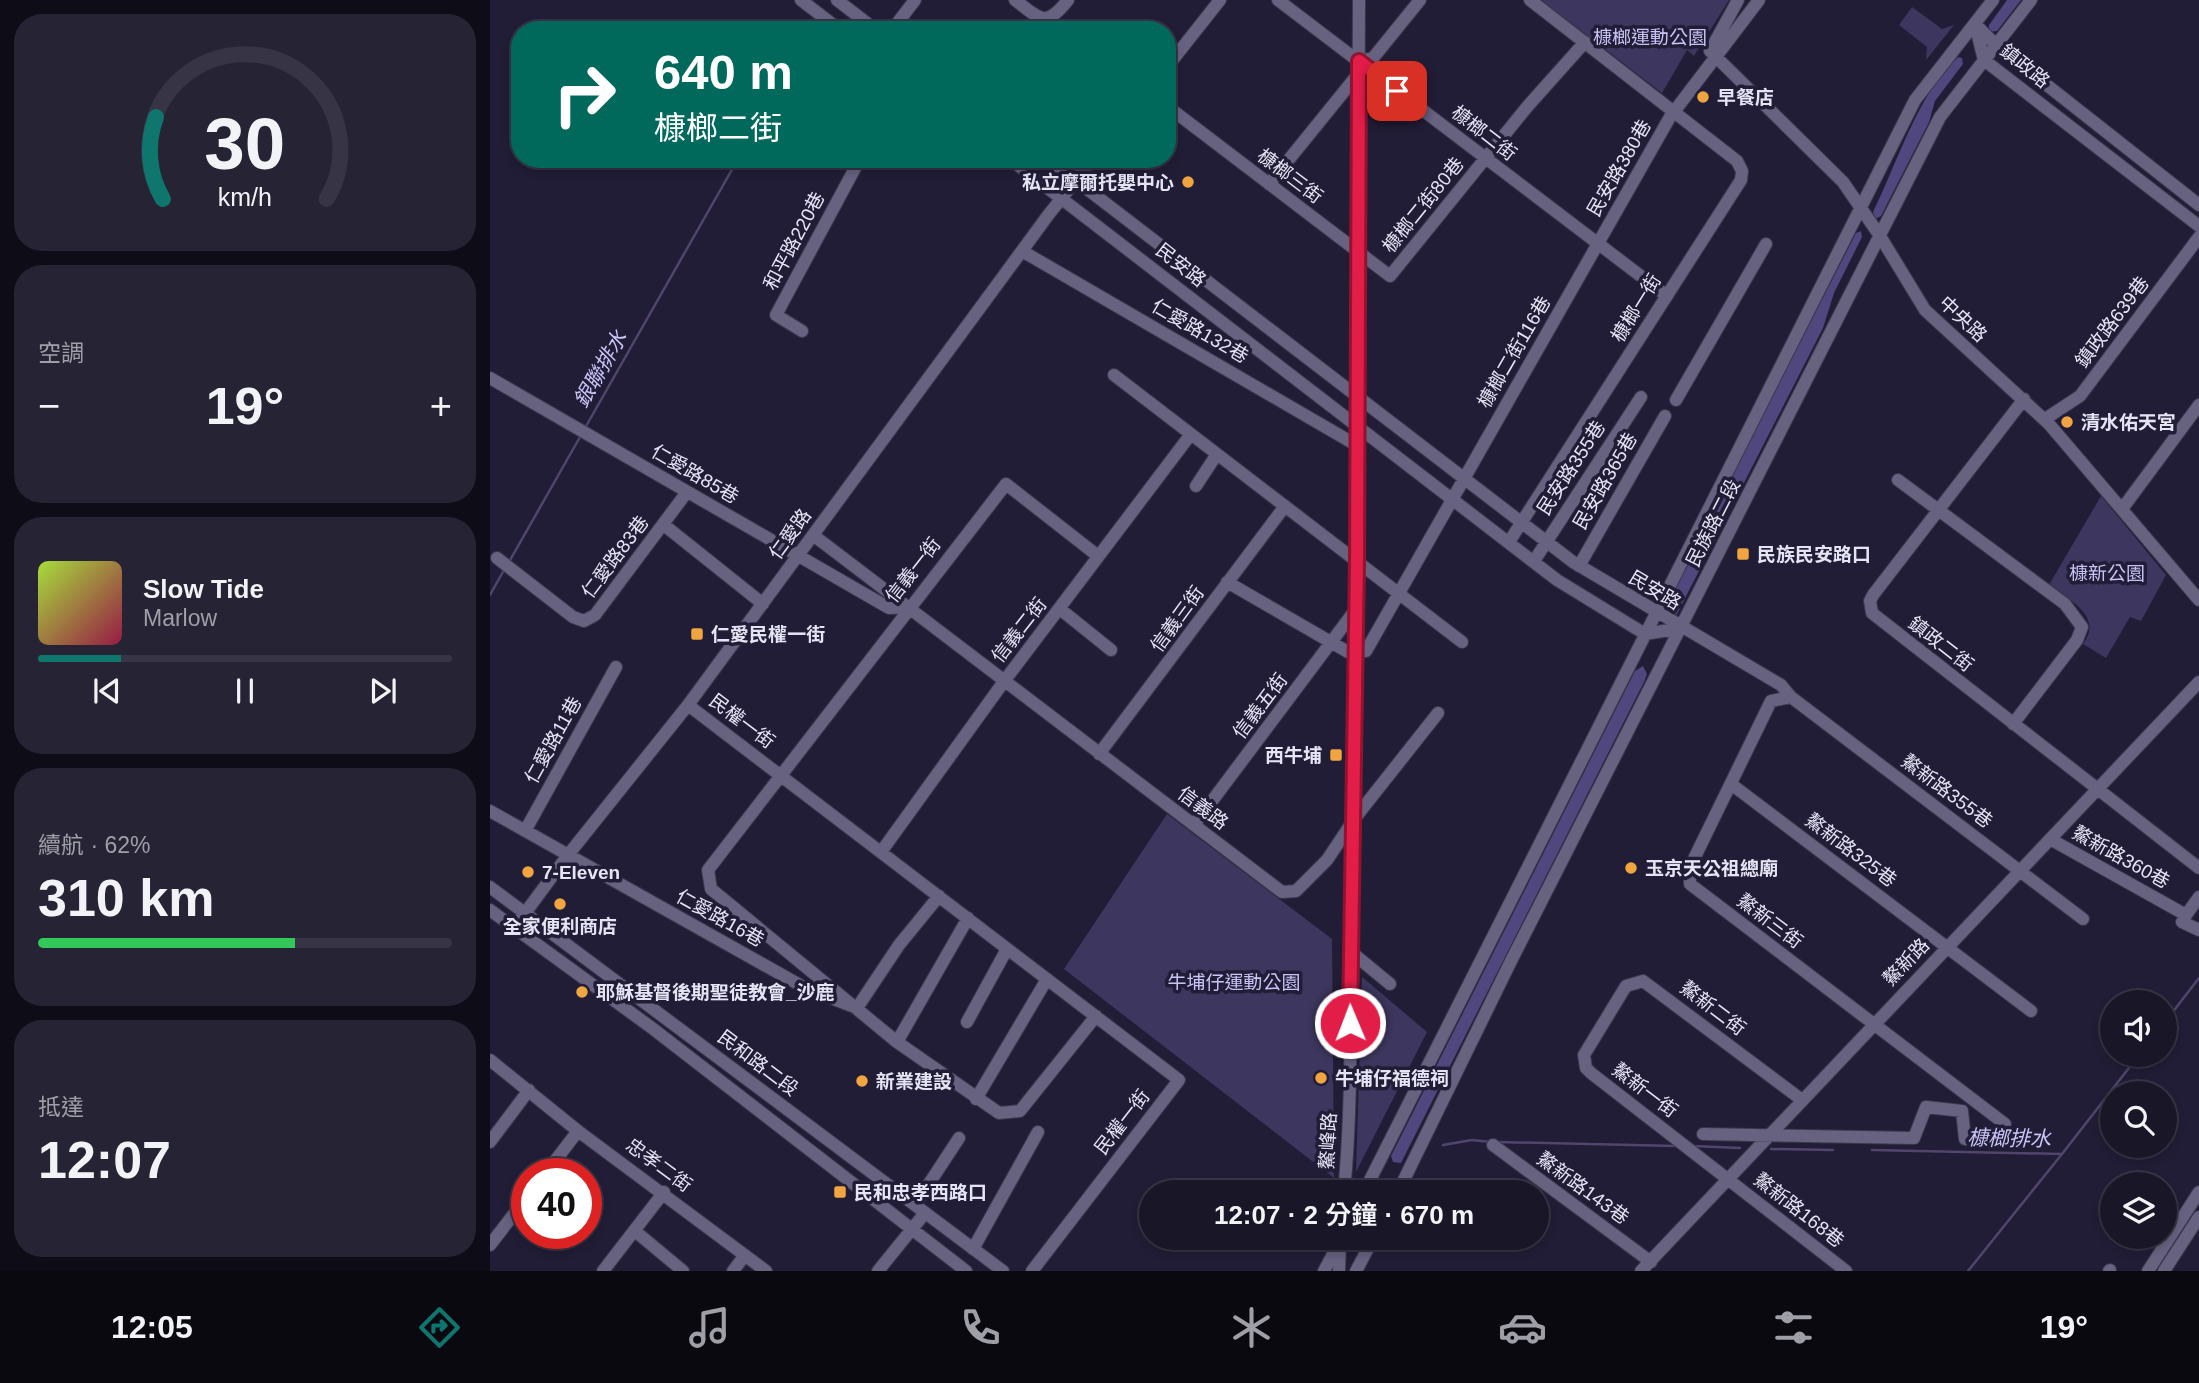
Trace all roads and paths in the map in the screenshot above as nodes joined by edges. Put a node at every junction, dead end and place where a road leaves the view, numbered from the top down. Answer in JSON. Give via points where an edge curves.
{"nodes":[{"id":1,"x":801,"y":0,"type":"edge"},
{"id":2,"x":837,"y":0,"type":"edge"},
{"id":3,"x":915,"y":0,"type":"edge"},
{"id":4,"x":1015,"y":0,"type":"edge"},
{"id":5,"x":1068,"y":0,"type":"edge"},
{"id":6,"x":1220,"y":0,"type":"edge"},
{"id":7,"x":1278,"y":0,"type":"edge"},
{"id":8,"x":1359,"y":0,"type":"edge"},
{"id":9,"x":1420,"y":0,"type":"edge"},
{"id":10,"x":1530,"y":0,"type":"edge"},
{"id":11,"x":1738,"y":0,"type":"edge"},
{"id":12,"x":1759,"y":0,"type":"edge"},
{"id":13,"x":1993,"y":0,"type":"edge"},
{"id":14,"x":2031,"y":0,"type":"edge"},
{"id":15,"x":828,"y":21,"type":"edge"},
{"id":16,"x":864,"y":21,"type":"edge"},
{"id":17,"x":899,"y":21,"type":"edge"},
{"id":18,"x":1975,"y":24,"type":"junction"},
{"id":19,"x":1585,"y":42,"type":"junction"},
{"id":20,"x":1996,"y":45,"type":"junction"},
{"id":21,"x":1176,"y":56,"type":"edge"},
{"id":22,"x":1715,"y":56,"type":"junction"},
{"id":23,"x":1984,"y":60,"type":"junction"},
{"id":24,"x":1359,"y":67,"type":"junction"},
{"id":25,"x":1674,"y":111,"type":"junction"},
{"id":26,"x":1176,"y":113,"type":"edge"},
{"id":27,"x":1485,"y":158,"type":"junction"},
{"id":28,"x":855,"y":168,"type":"edge"},
{"id":29,"x":1022,"y":168,"type":"edge"},
{"id":30,"x":1059,"y":168,"type":"edge"},
{"id":31,"x":1086,"y":168,"type":"edge"},
{"id":32,"x":1076,"y":181,"type":"junction"},
{"id":33,"x":1269,"y":184,"type":"junction"},
{"id":34,"x":1062,"y":198,"type":"junction"},
{"id":35,"x":2199,"y":205,"type":"edge"},
{"id":36,"x":1861,"y":208,"type":"junction"},
{"id":37,"x":2199,"y":226,"type":"edge"},
{"id":38,"x":1880,"y":236,"type":"junction"},
{"id":39,"x":2199,"y":237,"type":"edge"},
{"id":40,"x":1597,"y":243,"type":"junction"},
{"id":41,"x":1766,"y":244,"type":"dead end"},
{"id":42,"x":1022,"y":251,"type":"junction"},
{"id":43,"x":1358,"y":252,"type":"junction"},
{"id":44,"x":1390,"y":276,"type":"joint"},
{"id":45,"x":1667,"y":296,"type":"junction"},
{"id":46,"x":802,"y":331,"type":"dead end"},
{"id":47,"x":1114,"y":375,"type":"dead end"},
{"id":48,"x":490,"y":378,"type":"edge"},
{"id":49,"x":1358,"y":397,"type":"junction"},
{"id":50,"x":1641,"y":397,"type":"dead end"},
{"id":51,"x":2024,"y":399,"type":"junction"},
{"id":52,"x":1676,"y":400,"type":"dead end"},
{"id":53,"x":2199,"y":405,"type":"edge"},
{"id":54,"x":1665,"y":416,"type":"dead end"},
{"id":55,"x":2045,"y":419,"type":"junction"},
{"id":56,"x":1359,"y":426,"type":"junction"},
{"id":57,"x":1191,"y":434,"type":"junction"},
{"id":58,"x":1358,"y":446,"type":"junction"},
{"id":59,"x":1217,"y":454,"type":"junction"},
{"id":60,"x":1464,"y":479,"type":"junction"},
{"id":61,"x":1898,"y":480,"type":"dead end"},
{"id":62,"x":1196,"y":486,"type":"dead end"},
{"id":63,"x":687,"y":492,"type":"junction"},
{"id":64,"x":1452,"y":498,"type":"junction"},
{"id":65,"x":1285,"y":506,"type":"junction"},
{"id":66,"x":1938,"y":509,"type":"junction"},
{"id":67,"x":2122,"y":509,"type":"junction"},
{"id":68,"x":1522,"y":523,"type":"junction"},
{"id":69,"x":664,"y":525,"type":"junction"},
{"id":70,"x":813,"y":535,"type":"junction"},
{"id":71,"x":1509,"y":542,"type":"junction"},
{"id":72,"x":1546,"y":542,"type":"junction"},
{"id":73,"x":800,"y":554,"type":"junction"},
{"id":74,"x":1098,"y":556,"type":"junction"},
{"id":75,"x":1357,"y":561,"type":"junction"},
{"id":76,"x":1534,"y":561,"type":"junction"},
{"id":77,"x":503,"y":563,"type":"dead end"},
{"id":78,"x":1579,"y":566,"type":"junction"},
{"id":79,"x":1227,"y":582,"type":"junction"},
{"id":80,"x":1399,"y":593,"type":"junction"},
{"id":81,"x":2199,"y":600,"type":"edge"},
{"id":82,"x":763,"y":604,"type":"junction"},
{"id":83,"x":909,"y":607,"type":"junction"},
{"id":84,"x":1060,"y":608,"type":"junction"},
{"id":85,"x":1357,"y":609,"type":"junction"},
{"id":86,"x":1655,"y":612,"type":"junction"},
{"id":87,"x":1681,"y":628,"type":"junction"},
{"id":88,"x":1645,"y":634,"type":"junction"},
{"id":89,"x":1332,"y":642,"type":"junction"},
{"id":90,"x":1462,"y":642,"type":"dead end"},
{"id":91,"x":1111,"y":650,"type":"dead end"},
{"id":92,"x":1356,"y":652,"type":"junction"},
{"id":93,"x":616,"y":667,"type":"dead end"},
{"id":94,"x":1004,"y":680,"type":"junction"},
{"id":95,"x":2199,"y":682,"type":"edge"},
{"id":96,"x":1791,"y":696,"type":"junction"},
{"id":97,"x":688,"y":705,"type":"junction"},
{"id":98,"x":1438,"y":713,"type":"dead end"},
{"id":99,"x":2013,"y":724,"type":"junction"},
{"id":100,"x":1099,"y":754,"type":"junction"},
{"id":101,"x":780,"y":775,"type":"junction"},
{"id":102,"x":1731,"y":783,"type":"junction"},
{"id":103,"x":2099,"y":790,"type":"junction"},
{"id":104,"x":490,"y":811,"type":"edge"},
{"id":105,"x":1355,"y":818,"type":"junction"},
{"id":106,"x":1194,"y":825,"type":"junction"},
{"id":107,"x":525,"y":831,"type":"junction"},
{"id":108,"x":2050,"y":839,"type":"junction"},
{"id":109,"x":881,"y":852,"type":"junction"},
{"id":110,"x":568,"y":855,"type":"junction"},
{"id":111,"x":2199,"y":868,"type":"edge"},
{"id":112,"x":2020,"y":870,"type":"junction"},
{"id":113,"x":490,"y":887,"type":"edge"},
{"id":114,"x":939,"y":896,"type":"junction"},
{"id":115,"x":2199,"y":897,"type":"edge"},
{"id":116,"x":490,"y":910,"type":"edge"},
{"id":117,"x":527,"y":913,"type":"junction"},
{"id":118,"x":2186,"y":915,"type":"junction"},
{"id":119,"x":968,"y":918,"type":"junction"},
{"id":120,"x":2083,"y":919,"type":"dead end"},
{"id":121,"x":514,"y":928,"type":"junction"},
{"id":122,"x":2199,"y":930,"type":"edge"},
{"id":123,"x":1947,"y":947,"type":"junction"},
{"id":124,"x":1007,"y":949,"type":"junction"},
{"id":125,"x":1350,"y":951,"type":"junction"},
{"id":126,"x":1047,"y":979,"type":"junction"},
{"id":127,"x":1390,"y":984,"type":"dead end"},
{"id":128,"x":857,"y":1008,"type":"junction"},
{"id":129,"x":2031,"y":1011,"type":"dead end"},
{"id":130,"x":1096,"y":1016,"type":"junction"},
{"id":131,"x":1607,"y":1016,"type":"joint"},
{"id":132,"x":967,"y":1022,"type":"dead end"},
{"id":133,"x":1874,"y":1024,"type":"junction"},
{"id":134,"x":897,"y":1041,"type":"junction"},
{"id":135,"x":490,"y":1060,"type":"edge"},
{"id":136,"x":529,"y":1090,"type":"junction"},
{"id":137,"x":976,"y":1099,"type":"junction"},
{"id":138,"x":1802,"y":1100,"type":"junction"},
{"id":139,"x":2005,"y":1124,"type":"dead end"},
{"id":140,"x":578,"y":1131,"type":"junction"},
{"id":141,"x":1038,"y":1132,"type":"dead end"},
{"id":142,"x":1703,"y":1134,"type":"dead end"},
{"id":143,"x":1769,"y":1135,"type":"junction"},
{"id":144,"x":958,"y":1138,"type":"dead end"},
{"id":145,"x":1980,"y":1138,"type":"dead end"},
{"id":146,"x":490,"y":1142,"type":"edge"},
{"id":147,"x":1493,"y":1145,"type":"dead end"},
{"id":148,"x":557,"y":1158,"type":"edge"},
{"id":149,"x":1728,"y":1179,"type":"junction"},
{"id":150,"x":1346,"y":1180,"type":"edge"},
{"id":151,"x":1370,"y":1180,"type":"edge"},
{"id":152,"x":1404,"y":1180,"type":"edge"},
{"id":153,"x":664,"y":1192,"type":"junction"},
{"id":154,"x":2199,"y":1192,"type":"edge"},
{"id":155,"x":920,"y":1209,"type":"junction"},
{"id":156,"x":511,"y":1217,"type":"edge"},
{"id":157,"x":2199,"y":1217,"type":"edge"},
{"id":158,"x":910,"y":1229,"type":"junction"},
{"id":159,"x":635,"y":1231,"type":"junction"},
{"id":160,"x":490,"y":1244,"type":"edge"},
{"id":161,"x":973,"y":1249,"type":"junction"},
{"id":162,"x":1335,"y":1250,"type":"edge"},
{"id":163,"x":1340,"y":1250,"type":"edge"},
{"id":164,"x":1367,"y":1250,"type":"edge"},
{"id":165,"x":745,"y":1255,"type":"junction"},
{"id":166,"x":1646,"y":1266,"type":"edge"},
{"id":167,"x":603,"y":1271,"type":"edge"},
{"id":168,"x":683,"y":1271,"type":"edge"},
{"id":169,"x":733,"y":1271,"type":"edge"},
{"id":170,"x":766,"y":1271,"type":"edge"},
{"id":171,"x":878,"y":1271,"type":"edge"},
{"id":172,"x":966,"y":1271,"type":"edge"},
{"id":173,"x":1003,"y":1271,"type":"edge"},
{"id":174,"x":1032,"y":1271,"type":"edge"},
{"id":175,"x":1324,"y":1271,"type":"edge"},
{"id":176,"x":1339,"y":1271,"type":"edge"},
{"id":177,"x":1356,"y":1271,"type":"edge"},
{"id":178,"x":1846,"y":1271,"type":"edge"},
{"id":179,"x":2148,"y":1271,"type":"edge"},
{"id":180,"x":2164,"y":1271,"type":"edge"}],
"edges":[{"from":1,"to":15,"type":"street"},
{"from":2,"to":16,"type":"street"},
{"from":3,"to":17,"type":"street"},
{"from":4,"to":5,"type":"street","via":[[1047,20]]},
{"from":6,"to":21,"type":"street"},
{"from":7,"to":24,"type":"street","name":"槺榔二街"},
{"from":8,"to":24,"type":"street","name":"鰲峰路"},
{"from":9,"to":24,"type":"street","via":[[1373,58]]},
{"from":10,"to":19,"type":"street","name":"槺榔一街"},
{"from":11,"to":22,"type":"street","via":[[1710,51]]},
{"from":12,"to":22,"type":"street"},
{"from":13,"to":18,"type":"street","name":"民族路二段"},
{"from":14,"to":20,"type":"street","name":"民族路二段"},
{"from":18,"to":20,"type":"street","name":"鎮政路"},
{"from":18,"to":23,"type":"street","name":"鎮政路"},
{"from":18,"to":36,"type":"street","name":"民族路二段","via":[[1915,100]]},
{"from":19,"to":25,"type":"street","name":"槺榔一街"},
{"from":19,"to":27,"type":"street","name":"槺榔二街80巷"},
{"from":20,"to":23,"type":"street","name":"民族路二段"},
{"from":20,"to":35,"type":"street","name":"鎮政路"},
{"from":22,"to":25,"type":"street"},
{"from":22,"to":36,"type":"street","name":"中央路","via":[[1843,182]]},
{"from":23,"to":37,"type":"street","name":"鎮政路"},
{"from":23,"to":38,"type":"street","name":"民族路二段","via":[[1940,117]]},
{"from":24,"to":27,"type":"street","name":"槺榔二街"},
{"from":24,"to":33,"type":"street"},
{"from":24,"to":43,"type":"street","name":"鰲峰路"},
{"from":25,"to":40,"type":"street","name":"民安路380巷"},
{"from":25,"to":45,"type":"street","name":"槺榔一街","via":[[1737,161],[1742,176]]},
{"from":26,"to":33,"type":"street","name":"槺榔三街"},
{"from":27,"to":40,"type":"street","name":"槺榔二街"},
{"from":27,"to":44,"type":"street","name":"槺榔二街80巷"},
{"from":28,"to":46,"type":"street","name":"和平路220巷","via":[[776,315]]},
{"from":29,"to":34,"type":"street","name":"民安路"},
{"from":30,"to":32,"type":"street","name":"民安路"},
{"from":31,"to":32,"type":"street","name":"仁愛路"},
{"from":32,"to":34,"type":"street","name":"仁愛路"},
{"from":32,"to":49,"type":"street","name":"民安路"},
{"from":33,"to":43,"type":"street","name":"槺榔三街"},
{"from":34,"to":42,"type":"street","name":"仁愛路"},
{"from":34,"to":56,"type":"street","name":"民安路"},
{"from":36,"to":38,"type":"street","name":"中央路"},
{"from":36,"to":86,"type":"street","name":"民族路二段"},
{"from":38,"to":51,"type":"street","name":"中央路","via":[[1925,310]]},
{"from":38,"to":87,"type":"street","name":"民族路二段"},
{"from":39,"to":55,"type":"street","name":"鎮政路639巷","via":[[2080,396]]},
{"from":40,"to":45,"type":"street","name":"槺榔二街"},
{"from":40,"to":60,"type":"street","name":"槺榔二街116巷"},
{"from":41,"to":52,"type":"street"},
{"from":42,"to":58,"type":"street","name":"仁愛路132巷"},
{"from":42,"to":70,"type":"street","name":"仁愛路"},
{"from":43,"to":44,"type":"street","name":"槺榔三街"},
{"from":43,"to":49,"type":"street","name":"鰲峰路"},
{"from":45,"to":68,"type":"street","name":"槺榔一街"},
{"from":47,"to":57,"type":"street"},
{"from":48,"to":63,"type":"street","name":"仁愛路85巷"},
{"from":49,"to":56,"type":"street","name":"鰲峰路"},
{"from":49,"to":60,"type":"street","name":"民安路"},
{"from":50,"to":72,"type":"street","name":"民安路355巷"},
{"from":51,"to":55,"type":"street","name":"中央路"},
{"from":51,"to":66,"type":"street","name":"鎮政二街"},
{"from":53,"to":67,"type":"street"},
{"from":54,"to":78,"type":"street","name":"民安路365巷"},
{"from":55,"to":67,"type":"street","name":"中央路"},
{"from":56,"to":58,"type":"street","name":"鰲峰路"},
{"from":56,"to":64,"type":"street","name":"民安路"},
{"from":57,"to":59,"type":"street"},
{"from":57,"to":74,"type":"street","name":"信義二街"},
{"from":58,"to":75,"type":"street","name":"鰲峰路"},
{"from":59,"to":62,"type":"street"},
{"from":59,"to":65,"type":"street"},
{"from":60,"to":64,"type":"street","name":"槺榔二街116巷"},
{"from":60,"to":68,"type":"street","name":"民安路"},
{"from":61,"to":66,"type":"street"},
{"from":63,"to":69,"type":"street","name":"仁愛路83巷"},
{"from":63,"to":73,"type":"street","name":"仁愛路85巷"},
{"from":64,"to":71,"type":"street","name":"民安路"},
{"from":64,"to":80,"type":"street","name":"槺榔二街116巷"},
{"from":65,"to":75,"type":"street"},
{"from":65,"to":79,"type":"street","name":"信義三街"},
{"from":66,"to":99,"type":"street","name":"鎮政二街","via":[[1873,595],[1872,613]]},
{"from":66,"to":99,"type":"street","via":[[2065,604],[2082,627]]},
{"from":67,"to":81,"type":"street","name":"中央路"},
{"from":68,"to":71,"type":"street","name":"槺榔一街"},
{"from":68,"to":72,"type":"street","name":"民安路"},
{"from":69,"to":77,"type":"street","name":"仁愛路83巷","via":[[595,615],[584,621]]},
{"from":69,"to":82,"type":"street"},
{"from":70,"to":73,"type":"street","name":"仁愛路"},
{"from":70,"to":83,"type":"street","name":"信義路"},
{"from":71,"to":76,"type":"street","name":"民安路"},
{"from":72,"to":76,"type":"street","name":"民安路355巷"},
{"from":72,"to":78,"type":"street","name":"民安路"},
{"from":73,"to":82,"type":"street","name":"仁愛路"},
{"from":73,"to":83,"type":"street","name":"信義路","via":[[889,608]]},
{"from":74,"to":83,"type":"street","name":"信義一街","via":[[1006,484]]},
{"from":74,"to":84,"type":"street","name":"信義二街"},
{"from":75,"to":80,"type":"street"},
{"from":75,"to":85,"type":"street","name":"鰲峰路"},
{"from":76,"to":88,"type":"street","name":"民安路"},
{"from":78,"to":86,"type":"street","name":"民安路"},
{"from":79,"to":89,"type":"street"},
{"from":79,"to":100,"type":"street","name":"信義三街"},
{"from":80,"to":90,"type":"street"},
{"from":80,"to":92,"type":"street","name":"槺榔二街116巷","via":[[1366,651]]},
{"from":82,"to":97,"type":"street","name":"仁愛路"},
{"from":83,"to":94,"type":"street","name":"信義路"},
{"from":83,"to":101,"type":"street","name":"信義一街"},
{"from":84,"to":91,"type":"street"},
{"from":84,"to":94,"type":"street","name":"信義二街"},
{"from":85,"to":89,"type":"street","name":"信義五街"},
{"from":85,"to":92,"type":"street","name":"鰲峰路"},
{"from":86,"to":87,"type":"street","name":"民安路"},
{"from":86,"to":88,"type":"street","name":"民族路二段"},
{"from":87,"to":88,"type":"street","name":"民安路"},
{"from":87,"to":96,"type":"street","name":"鰲新路355巷","via":[[1781,685]]},
{"from":87,"to":152,"type":"street","name":"民族路二段"},
{"from":88,"to":151,"type":"street","name":"民族路二段"},
{"from":89,"to":92,"type":"street"},
{"from":89,"to":106,"type":"street","name":"信義五街"},
{"from":92,"to":105,"type":"street","name":"鰲峰路"},
{"from":93,"to":107,"type":"street","name":"仁愛路11巷"},
{"from":94,"to":100,"type":"street","name":"信義路"},
{"from":94,"to":109,"type":"street","name":"信義二街"},
{"from":95,"to":103,"type":"street","name":"鰲新路"},
{"from":96,"to":102,"type":"street","name":"鰲新三街","via":[[1771,702]]},
{"from":96,"to":112,"type":"street","name":"鰲新路355巷"},
{"from":97,"to":101,"type":"street","name":"民權一街"},
{"from":97,"to":110,"type":"street","name":"仁愛路"},
{"from":98,"to":105,"type":"street","name":"信義路"},
{"from":99,"to":103,"type":"street","name":"鎮政二街"},
{"from":100,"to":106,"type":"street","name":"信義路"},
{"from":101,"to":109,"type":"street","name":"民權一街"},
{"from":101,"to":128,"type":"street","name":"信義一街","via":[[708,870],[711,889]]},
{"from":102,"to":123,"type":"street","name":"鰲新路325巷"},
{"from":102,"to":133,"type":"street","name":"鰲新三街","via":[[1690,867],[1690,884]]},
{"from":103,"to":108,"type":"street","name":"鰲新路"},
{"from":103,"to":111,"type":"street","name":"鎮政二街"},
{"from":104,"to":107,"type":"street"},
{"from":105,"to":106,"type":"street","name":"信義路","via":[[1327,860],[1296,891],[1282,892]]},
{"from":105,"to":125,"type":"street","name":"鰲峰路"},
{"from":107,"to":110,"type":"street"},
{"from":108,"to":112,"type":"street","name":"鰲新路"},
{"from":108,"to":118,"type":"street","name":"鰲新路360巷"},
{"from":109,"to":114,"type":"street","name":"民權一街"},
{"from":110,"to":117,"type":"street","name":"仁愛路"},
{"from":110,"to":128,"type":"street","name":"仁愛路16巷","via":[[807,989]]},
{"from":112,"to":120,"type":"street","name":"鰲新路355巷"},
{"from":112,"to":123,"type":"street","name":"鰲新路"},
{"from":113,"to":117,"type":"street","name":"民和路二段"},
{"from":114,"to":119,"type":"street","name":"民權一街"},
{"from":114,"to":128,"type":"street"},
{"from":115,"to":118,"type":"street"},
{"from":116,"to":121,"type":"street","name":"民和路二段"},
{"from":117,"to":121,"type":"street","name":"仁愛路"},
{"from":117,"to":155,"type":"street","name":"民和路二段"},
{"from":118,"to":122,"type":"street","name":"鰲新路360巷","via":[[2182,922]]},
{"from":119,"to":124,"type":"street","name":"民權一街"},
{"from":119,"to":134,"type":"street"},
{"from":121,"to":158,"type":"street","name":"民和路二段","via":[[652,1028]]},
{"from":123,"to":129,"type":"street","name":"鰲新路325巷"},
{"from":123,"to":133,"type":"street","name":"鰲新路"},
{"from":124,"to":126,"type":"street","name":"民權一街"},
{"from":124,"to":132,"type":"street"},
{"from":125,"to":127,"type":"street"},
{"from":125,"to":150,"type":"street","name":"鰲峰路"},
{"from":126,"to":130,"type":"street","name":"民權一街"},
{"from":126,"to":137,"type":"street"},
{"from":128,"to":134,"type":"street"},
{"from":130,"to":137,"type":"street","via":[[1020,1111],[999,1113]]},
{"from":130,"to":174,"type":"street","name":"民權一街","via":[[1179,1080]]},
{"from":131,"to":138,"type":"street","name":"鰲新二街","via":[[1626,986],[1643,981]]},
{"from":131,"to":149,"type":"street","name":"鰲新一街","via":[[1584,1055],[1586,1068]]},
{"from":133,"to":138,"type":"street","name":"鰲新路"},
{"from":133,"to":139,"type":"street","name":"鰲新三街"},
{"from":134,"to":137,"type":"street"},
{"from":135,"to":136,"type":"street","name":"忠孝二街"},
{"from":136,"to":140,"type":"street","name":"忠孝二街"},
{"from":136,"to":146,"type":"street"},
{"from":138,"to":143,"type":"street","name":"鰲新路"},
{"from":140,"to":148,"type":"street"},
{"from":140,"to":153,"type":"street","name":"忠孝二街"},
{"from":141,"to":161,"type":"street"},
{"from":142,"to":143,"type":"street"},
{"from":143,"to":145,"type":"street","via":[[1914,1138],[1926,1107],[1962,1111],[1965,1139]]},
{"from":143,"to":149,"type":"street","name":"鰲新路"},
{"from":144,"to":155,"type":"street"},
{"from":147,"to":166,"type":"street","name":"鰲新路143巷"},
{"from":149,"to":166,"type":"street","name":"鰲新路"},
{"from":149,"to":178,"type":"street","name":"鰲新路168巷"},
{"from":153,"to":159,"type":"street"},
{"from":153,"to":165,"type":"street","name":"忠孝二街"},
{"from":154,"to":179,"type":"street"},
{"from":155,"to":158,"type":"street"},
{"from":155,"to":161,"type":"street","name":"民和路二段"},
{"from":156,"to":160,"type":"street"},
{"from":157,"to":180,"type":"street"},
{"from":158,"to":171,"type":"street"},
{"from":158,"to":172,"type":"street","name":"民和路二段"},
{"from":159,"to":167,"type":"street"},
{"from":159,"to":168,"type":"street"},
{"from":161,"to":173,"type":"street","name":"民和路二段"},
{"from":162,"to":175,"type":"street"},
{"from":163,"to":176,"type":"street"},
{"from":164,"to":177,"type":"street"},
{"from":165,"to":169,"type":"street"},
{"from":165,"to":170,"type":"street","name":"忠孝二街"}]}
